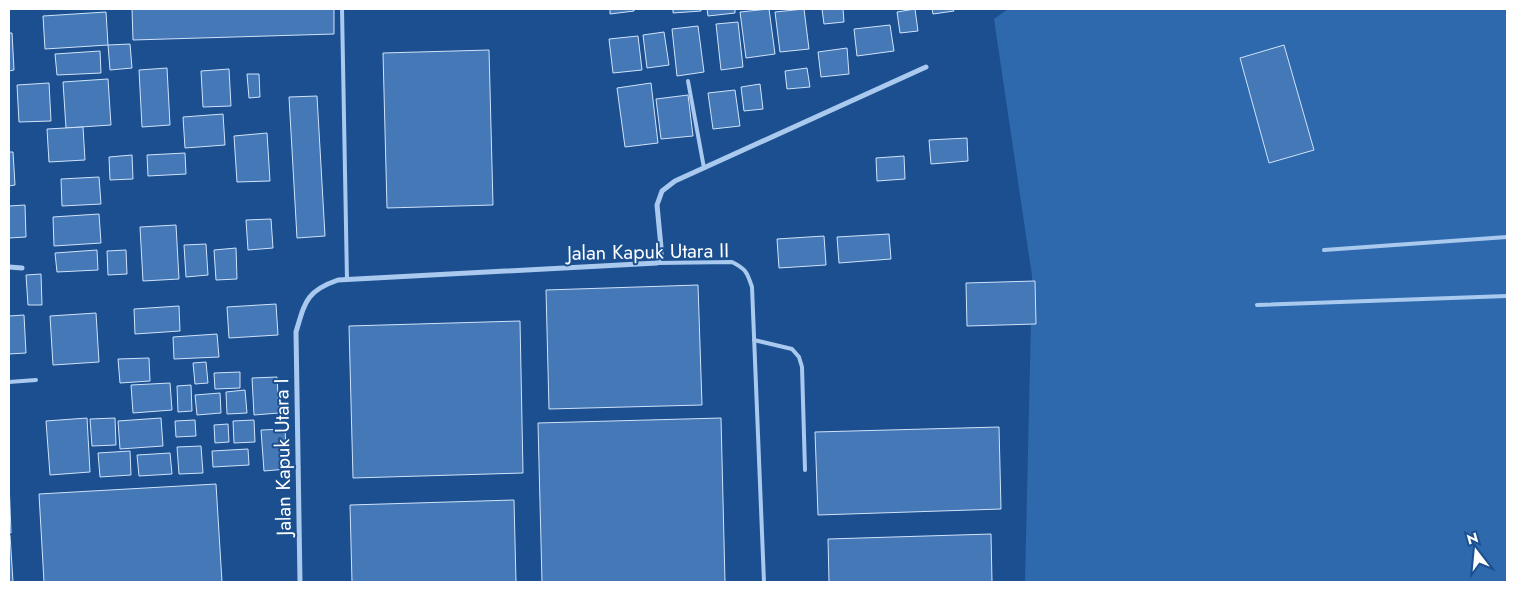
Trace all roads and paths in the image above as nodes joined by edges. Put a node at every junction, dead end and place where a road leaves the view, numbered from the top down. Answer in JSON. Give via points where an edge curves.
{"nodes":[{"id":1,"x":342,"y":9,"type":"edge"},
{"id":2,"x":926,"y":67,"type":"dead end"},
{"id":3,"x":688,"y":81,"type":"dead end"},
{"id":4,"x":704,"y":168,"type":"junction"},
{"id":5,"x":1507,"y":237,"type":"edge"},
{"id":6,"x":1324,"y":250,"type":"dead end"},
{"id":7,"x":657,"y":263,"type":"junction"},
{"id":8,"x":9,"y":267,"type":"edge"},
{"id":9,"x":22,"y":268,"type":"dead end"},
{"id":10,"x":347,"y":280,"type":"junction"},
{"id":11,"x":1507,"y":296,"type":"edge"},
{"id":12,"x":1257,"y":305,"type":"dead end"},
{"id":13,"x":296,"y":332,"type":"joint"},
{"id":14,"x":754,"y":340,"type":"junction"},
{"id":15,"x":36,"y":380,"type":"dead end"},
{"id":16,"x":9,"y":382,"type":"edge"},
{"id":17,"x":805,"y":470,"type":"dead end"},
{"id":18,"x":300,"y":582,"type":"edge"},
{"id":19,"x":764,"y":582,"type":"edge"}],
"edges":[{"from":1,"to":10,"type":"lane"},
{"from":2,"to":4,"type":"street"},
{"from":3,"to":4,"type":"lane"},
{"from":4,"to":7,"type":"street","via":[[675,181],[662,191],[658,205],[661,256]]},
{"from":5,"to":6,"type":"lane"},
{"from":7,"to":10,"type":"street","name":"Jalan Kapuk Utara II"},
{"from":7,"to":14,"type":"lane","name":"Jalan Kapuk Utara II","via":[[732,262],[742,267],[752,287]]},
{"from":8,"to":9,"type":"street"},
{"from":10,"to":13,"type":"street","name":"Jalan Kapuk Utara II","via":[[326,284],[312,293],[304,303]]},
{"from":11,"to":12,"type":"lane"},
{"from":13,"to":18,"type":"street","name":"Jalan Kapuk Utara I"},
{"from":14,"to":17,"type":"lane","via":[[792,348],[800,357]]},
{"from":14,"to":19,"type":"lane","name":"Jalan Kapuk Utara II"},
{"from":15,"to":16,"type":"lane"}]}
